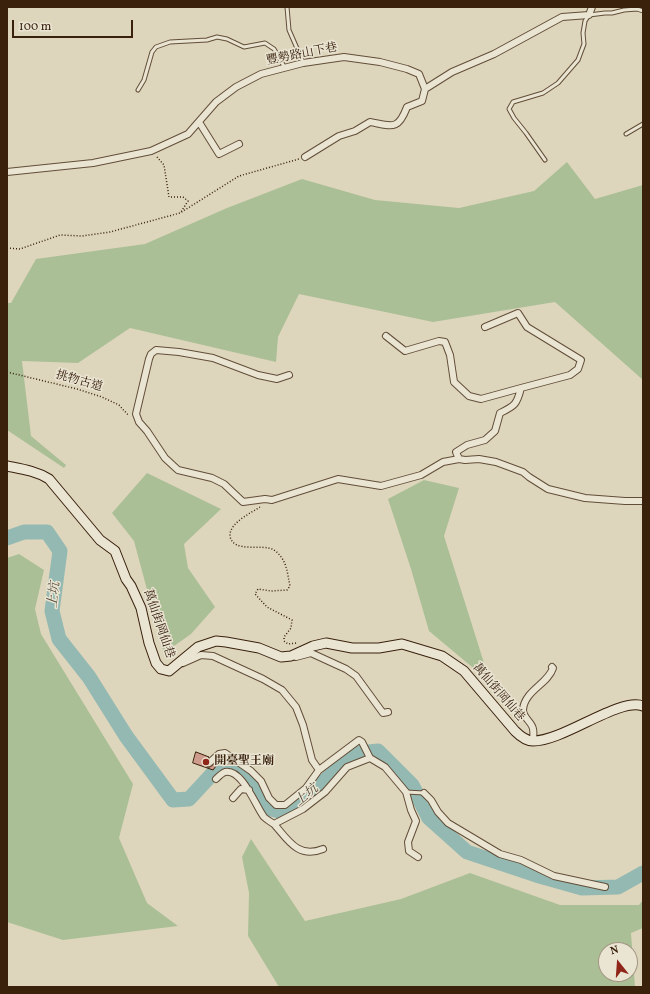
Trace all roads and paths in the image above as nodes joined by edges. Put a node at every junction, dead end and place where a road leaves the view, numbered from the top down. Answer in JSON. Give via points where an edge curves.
{"nodes":[{"id":1,"x":287,"y":7,"type":"edge"},
{"id":2,"x":592,"y":7,"type":"edge"},
{"id":3,"x":643,"y":11,"type":"edge"},
{"id":4,"x":589,"y":16,"type":"junction"},
{"id":5,"x":303,"y":63,"type":"junction"},
{"id":6,"x":285,"y":68,"type":"junction"},
{"id":7,"x":425,"y":89,"type":"junction"},
{"id":8,"x":138,"y":90,"type":"dead end"},
{"id":9,"x":199,"y":122,"type":"junction"},
{"id":10,"x":643,"y":124,"type":"edge"},
{"id":11,"x":626,"y":134,"type":"dead end"},
{"id":12,"x":239,"y":144,"type":"dead end"},
{"id":13,"x":152,"y":151,"type":"junction"},
{"id":14,"x":305,"y":157,"type":"joint"},
{"id":15,"x":545,"y":160,"type":"dead end"},
{"id":16,"x":7,"y":172,"type":"edge"},
{"id":17,"x":180,"y":213,"type":"junction"},
{"id":18,"x":7,"y":248,"type":"edge"},
{"id":19,"x":485,"y":327,"type":"dead end"},
{"id":20,"x":386,"y":336,"type":"dead end"},
{"id":21,"x":7,"y":372,"type":"edge"},
{"id":22,"x":289,"y":375,"type":"dead end"},
{"id":23,"x":522,"y":388,"type":"junction"},
{"id":24,"x":138,"y":422,"type":"junction"},
{"id":25,"x":459,"y":459,"type":"junction"},
{"id":26,"x":7,"y":466,"type":"edge"},
{"id":27,"x":272,"y":500,"type":"junction"},
{"id":28,"x":643,"y":501,"type":"edge"},
{"id":29,"x":313,"y":646,"type":"junction"},
{"id":30,"x":291,"y":656,"type":"junction"},
{"id":31,"x":178,"y":665,"type":"junction"},
{"id":32,"x":552,"y":667,"type":"dead end"},
{"id":33,"x":643,"y":706,"type":"edge"},
{"id":34,"x":388,"y":712,"type":"dead end"},
{"id":35,"x":533,"y":741,"type":"junction"},
{"id":36,"x":370,"y":758,"type":"junction"},
{"id":37,"x":209,"y":762,"type":"dead end"},
{"id":38,"x":319,"y":770,"type":"junction"},
{"id":39,"x":216,"y":780,"type":"dead end"},
{"id":40,"x":249,"y":790,"type":"junction"},
{"id":41,"x":406,"y":792,"type":"junction"},
{"id":42,"x":424,"y":793,"type":"joint"},
{"id":43,"x":233,"y":798,"type":"dead end"},
{"id":44,"x":274,"y":824,"type":"junction"},
{"id":45,"x":323,"y":849,"type":"dead end"},
{"id":46,"x":418,"y":857,"type":"dead end"},
{"id":47,"x":605,"y":887,"type":"dead end"}],
"edges":[{"from":1,"to":5,"type":"lane","via":[[289,30]]},
{"from":2,"to":4,"type":"street"},
{"from":3,"to":4,"type":"lane","via":[[624,10]]},
{"from":4,"to":7,"type":"street","via":[[562,17],[494,54],[452,72]]},
{"from":4,"to":15,"type":"lane","via":[[585,20],[584,44],[578,60],[558,83],[543,93],[513,102],[509,109]]},
{"from":5,"to":6,"type":"street","name":"豐勢路山下巷"},
{"from":5,"to":7,"type":"street","name":"豐勢路山下巷","via":[[344,57],[380,62],[419,74]]},
{"from":6,"to":8,"type":"lane","via":[[274,49],[265,43],[244,46],[217,37],[170,42],[156,47],[152,52],[144,80]]},
{"from":6,"to":9,"type":"street","name":"豐勢路山下巷","via":[[261,74],[236,87],[216,102]]},
{"from":7,"to":14,"type":"street","via":[[422,101],[407,107],[397,124],[392,126],[370,122],[355,131],[339,136]]},
{"from":9,"to":12,"type":"street","via":[[219,154]]},
{"from":9,"to":13,"type":"street","name":"豐勢路山下巷","via":[[188,134]]},
{"from":10,"to":11,"type":"lane"},
{"from":13,"to":16,"type":"street","name":"豐勢路山下巷","via":[[93,163]]},
{"from":13,"to":17,"type":"path","via":[[164,165],[169,197],[188,201]]},
{"from":14,"to":17,"type":"path","via":[[239,176]]},
{"from":17,"to":18,"type":"path","via":[[110,232],[82,236],[60,235],[20,250]]},
{"from":19,"to":23,"type":"street","via":[[518,313],[527,327],[581,360],[578,369],[570,374]]},
{"from":20,"to":23,"type":"street","via":[[405,351],[439,340],[445,342],[450,354],[454,382],[469,396],[481,399]]},
{"from":21,"to":24,"type":"path","name":"挑物古道","via":[[102,398],[119,405]]},
{"from":22,"to":24,"type":"street","via":[[276,379],[213,358],[156,350],[149,358],[136,414]]},
{"from":23,"to":25,"type":"street","via":[[513,407],[500,413],[495,431],[485,440],[467,445],[456,452]]},
{"from":24,"to":27,"type":"street","via":[[165,458],[178,470],[212,478],[224,484],[243,502]]},
{"from":25,"to":27,"type":"street","via":[[443,462],[421,476],[381,486],[338,479]]},
{"from":25,"to":28,"type":"street","via":[[496,462],[523,472],[548,488],[585,498]]},
{"from":26,"to":31,"type":"street","name":"萬仙街岡仙巷","via":[[27,469],[49,480],[100,540],[115,552],[141,608],[156,663],[161,669],[170,671]]},
{"from":27,"to":29,"type":"path","via":[[234,524],[230,534],[232,542],[247,548],[273,550],[286,563],[290,586],[287,590],[258,589],[255,594],[267,607],[292,620],[284,641],[288,644],[310,642]]},
{"from":29,"to":30,"type":"street","name":"萬仙街岡仙巷"},
{"from":29,"to":35,"type":"street","name":"萬仙街岡仙巷","via":[[326,644],[352,648],[379,648],[402,644],[442,656],[464,671],[515,731],[524,739]]},
{"from":30,"to":31,"type":"street","name":"萬仙街岡仙巷","via":[[281,657],[259,648],[216,642],[198,647]]},
{"from":30,"to":34,"type":"street","via":[[311,653],[346,669],[356,676],[383,713]]},
{"from":31,"to":38,"type":"street","via":[[201,655],[213,656],[282,690],[296,708],[312,760]]},
{"from":32,"to":35,"type":"street","via":[[551,674],[536,688],[523,709],[524,716],[533,728]]},
{"from":33,"to":35,"type":"street","via":[[626,706],[558,736]]},
{"from":36,"to":38,"type":"street","via":[[362,742],[358,740]]},
{"from":36,"to":41,"type":"street","via":[[385,767]]},
{"from":36,"to":44,"type":"street","via":[[347,767],[325,792],[302,809]]},
{"from":37,"to":38,"type":"street","via":[[218,754],[225,753],[252,771],[262,782],[268,798],[276,805],[285,805],[306,788]]},
{"from":39,"to":40,"type":"street","via":[[224,772],[228,772],[237,776]]},
{"from":40,"to":43,"type":"street","via":[[241,789]]},
{"from":40,"to":44,"type":"street","via":[[264,817]]},
{"from":41,"to":42,"type":"lane"},
{"from":41,"to":46,"type":"street","via":[[416,821],[408,842],[409,851]]},
{"from":42,"to":47,"type":"street","via":[[448,823],[500,854],[521,860],[554,876]]},
{"from":44,"to":45,"type":"street","via":[[294,847],[316,852]]}]}
